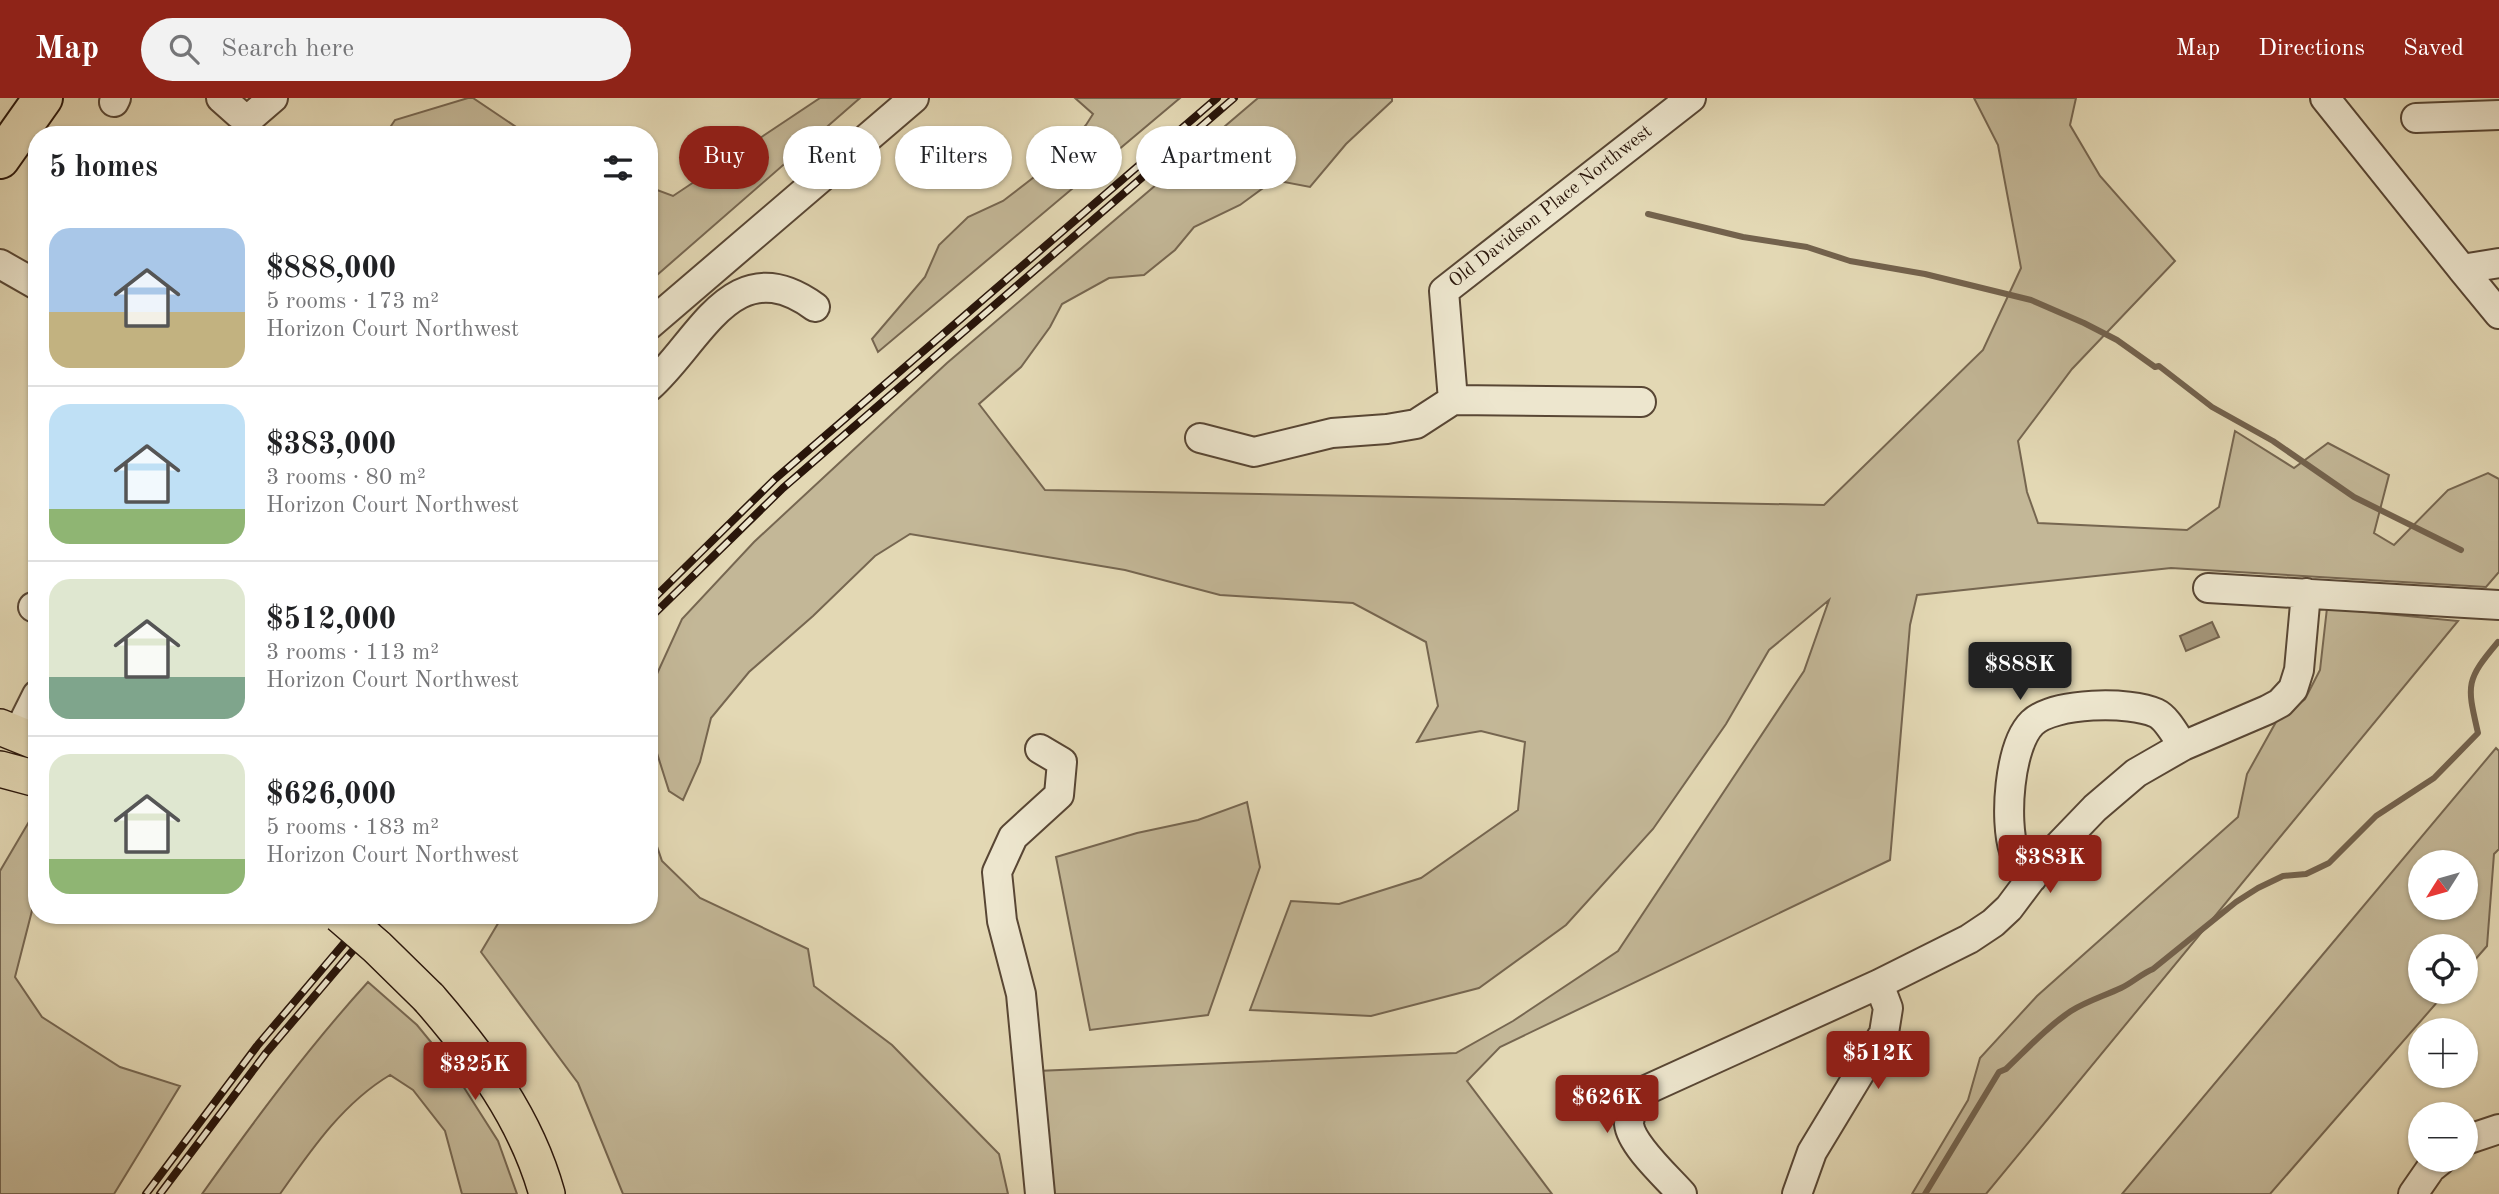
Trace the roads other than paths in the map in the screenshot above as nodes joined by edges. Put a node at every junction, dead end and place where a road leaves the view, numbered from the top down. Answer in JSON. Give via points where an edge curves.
{"nodes":[{"id":1,"x":23,"y":98,"type":"edge"},
{"id":2,"x":43,"y":98,"type":"edge"},
{"id":3,"x":221,"y":98,"type":"edge"},
{"id":4,"x":273,"y":98,"type":"edge"},
{"id":5,"x":914,"y":98,"type":"edge"},
{"id":6,"x":1691,"y":98,"type":"edge"},
{"id":7,"x":2325,"y":98,"type":"edge"},
{"id":8,"x":2469,"y":107,"type":"edge"},
{"id":9,"x":2499,"y":115,"type":"edge"},
{"id":10,"x":2416,"y":118,"type":"dead end"},
{"id":11,"x":0,"y":138,"type":"edge"},
{"id":12,"x":0,"y":159,"type":"edge"},
{"id":13,"x":726,"y":259,"type":"junction"},
{"id":14,"x":2499,"y":263,"type":"edge"},
{"id":15,"x":0,"y":264,"type":"edge"},
{"id":16,"x":2462,"y":269,"type":"junction"},
{"id":17,"x":28,"y":280,"type":"edge"},
{"id":18,"x":751,"y":290,"type":"junction"},
{"id":19,"x":815,"y":307,"type":"dead end"},
{"id":20,"x":2499,"y":314,"type":"edge"},
{"id":21,"x":658,"y":317,"type":"edge"},
{"id":22,"x":658,"y":377,"type":"edge"},
{"id":23,"x":1453,"y":400,"type":"junction"},
{"id":24,"x":1641,"y":402,"type":"dead end"},
{"id":25,"x":1200,"y":438,"type":"dead end"},
{"id":26,"x":2208,"y":588,"type":"dead end"},
{"id":27,"x":2305,"y":593,"type":"junction"},
{"id":28,"x":2499,"y":605,"type":"edge"},
{"id":29,"x":28,"y":714,"type":"edge"},
{"id":30,"x":18,"y":735,"type":"edge"},
{"id":31,"x":2183,"y":746,"type":"junction"},
{"id":32,"x":1040,"y":748,"type":"dead end"},
{"id":33,"x":0,"y":769,"type":"edge"},
{"id":34,"x":28,"y":777,"type":"edge"},
{"id":35,"x":2032,"y":878,"type":"junction"},
{"id":36,"x":350,"y":924,"type":"edge"},
{"id":37,"x":1879,"y":984,"type":"junction"},
{"id":38,"x":2499,"y":1129,"type":"edge"},
{"id":39,"x":2478,"y":1136,"type":"edge"},
{"id":40,"x":2428,"y":1172,"type":"edge"},
{"id":41,"x":547,"y":1194,"type":"edge"},
{"id":42,"x":1040,"y":1194,"type":"edge"},
{"id":43,"x":1682,"y":1194,"type":"edge"},
{"id":44,"x":1797,"y":1194,"type":"edge"},
{"id":45,"x":2413,"y":1194,"type":"edge"}],
"edges":[{"from":1,"to":11,"type":"main road"},
{"from":2,"to":12,"type":"highway"},
{"from":3,"to":4,"type":"street","via":[[239,114],[251,117]]},
{"from":5,"to":13,"type":"street"},
{"from":6,"to":23,"type":"street","name":"Old Davidson Place Northwest","via":[[1444,291]]},
{"from":7,"to":16,"type":"street"},
{"from":8,"to":9,"type":"street"},
{"from":8,"to":10,"type":"street"},
{"from":13,"to":18,"type":"street"},
{"from":13,"to":21,"type":"street"},
{"from":14,"to":16,"type":"street"},
{"from":15,"to":17,"type":"street"},
{"from":16,"to":20,"type":"street"},
{"from":18,"to":19,"type":"street","via":[[763,287],[796,293]]},
{"from":18,"to":22,"type":"street","via":[[741,292],[712,314]]},
{"from":23,"to":24,"type":"street"},
{"from":23,"to":25,"type":"street","via":[[1416,424],[1332,433],[1254,452]]},
{"from":26,"to":27,"type":"street"},
{"from":27,"to":28,"type":"street"},
{"from":27,"to":31,"type":"street","via":[[2293,690],[2267,710]]},
{"from":29,"to":30,"type":"street"},
{"from":31,"to":35,"type":"street","via":[[2136,774],[2095,808]]},
{"from":31,"to":35,"type":"street","via":[[2159,714],[2139,707],[2064,708],[2033,722],[2021,738],[2014,760],[2009,823],[2014,854]]},
{"from":32,"to":42,"type":"street","via":[[1062,762],[1059,794],[1013,837],[997,872],[1002,921],[1021,994]]},
{"from":33,"to":34,"type":"main road"},
{"from":35,"to":37,"type":"street","via":[[1993,923]]},
{"from":36,"to":41,"type":"main road","bridge":true,"via":[[429,998],[469,1044],[528,1140]]},
{"from":37,"to":43,"type":"street","via":[[1646,1090],[1633,1105],[1629,1123],[1633,1138]]},
{"from":37,"to":44,"type":"street","via":[[1888,1008],[1884,1033],[1812,1152]]},
{"from":38,"to":39,"type":"street"},
{"from":40,"to":45,"type":"street"}]}
